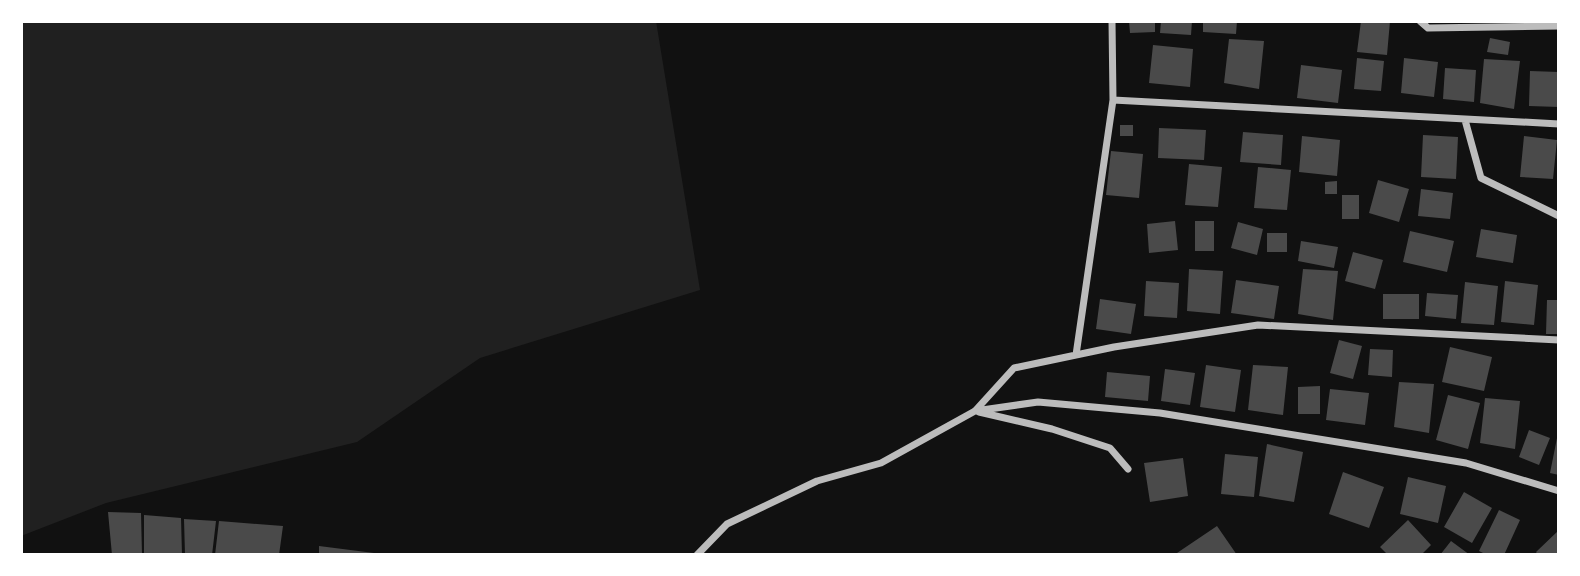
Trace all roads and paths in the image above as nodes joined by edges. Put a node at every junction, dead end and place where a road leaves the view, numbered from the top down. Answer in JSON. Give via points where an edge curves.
{"nodes":[{"id":1,"x":1112,"y":21,"type":"edge"},
{"id":2,"x":1424,"y":23,"type":"edge"},
{"id":3,"x":1559,"y":26,"type":"edge"},
{"id":4,"x":1113,"y":100,"type":"junction"},
{"id":5,"x":1465,"y":120,"type":"junction"},
{"id":6,"x":1559,"y":124,"type":"edge"},
{"id":7,"x":1559,"y":216,"type":"edge"},
{"id":8,"x":1559,"y":340,"type":"edge"},
{"id":9,"x":1076,"y":355,"type":"junction"},
{"id":10,"x":975,"y":411,"type":"junction"},
{"id":11,"x":1128,"y":469,"type":"dead end"},
{"id":12,"x":1559,"y":491,"type":"edge"},
{"id":13,"x":697,"y":555,"type":"edge"}],
"edges":[{"from":1,"to":4,"type":"street"},
{"from":2,"to":3,"type":"street"},
{"from":4,"to":5,"type":"street"},
{"from":4,"to":9,"type":"street"},
{"from":5,"to":6,"type":"street"},
{"from":5,"to":7,"type":"street","via":[[1480,178]]},
{"from":8,"to":9,"type":"street","via":[[1258,325]]},
{"from":9,"to":10,"type":"street","via":[[1014,369]]},
{"from":10,"to":11,"type":"street","via":[[1052,429],[1110,449]]},
{"from":10,"to":12,"type":"street","via":[[1038,402],[1160,413],[1466,463]]},
{"from":10,"to":13,"type":"street","via":[[881,463],[817,481],[727,524]]}]}
